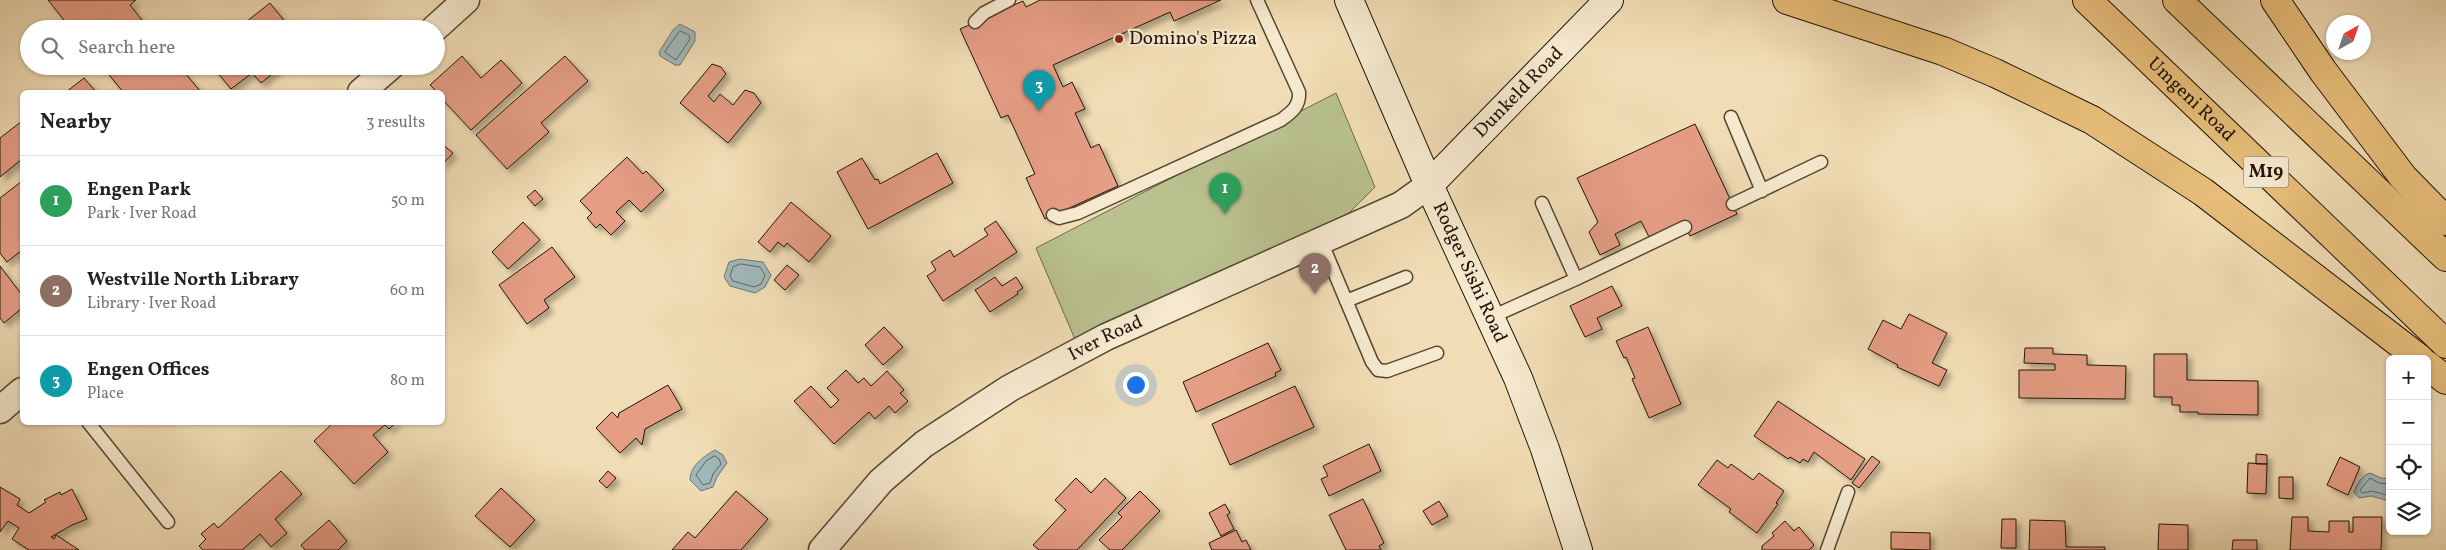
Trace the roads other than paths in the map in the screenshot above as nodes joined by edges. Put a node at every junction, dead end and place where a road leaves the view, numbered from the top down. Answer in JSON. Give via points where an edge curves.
{"nodes":[{"id":1,"x":466,"y":0,"type":"edge"},
{"id":2,"x":1009,"y":0,"type":"edge"},
{"id":3,"x":1257,"y":0,"type":"edge"},
{"id":4,"x":1348,"y":0,"type":"edge"},
{"id":5,"x":1609,"y":0,"type":"edge"},
{"id":6,"x":1787,"y":0,"type":"edge"},
{"id":7,"x":2086,"y":0,"type":"edge"},
{"id":8,"x":2177,"y":0,"type":"edge"},
{"id":9,"x":2276,"y":0,"type":"edge"},
{"id":10,"x":444,"y":20,"type":"edge"},
{"id":11,"x":975,"y":22,"type":"dead end"},
{"id":12,"x":381,"y":75,"type":"edge"},
{"id":13,"x":364,"y":90,"type":"edge"},
{"id":14,"x":1731,"y":117,"type":"dead end"},
{"id":15,"x":1821,"y":162,"type":"dead end"},
{"id":16,"x":1429,"y":185,"type":"junction"},
{"id":17,"x":1762,"y":191,"type":"junction"},
{"id":18,"x":1542,"y":203,"type":"dead end"},
{"id":19,"x":1733,"y":204,"type":"dead end"},
{"id":20,"x":1053,"y":216,"type":"dead end"},
{"id":21,"x":2446,"y":221,"type":"edge"},
{"id":22,"x":1685,"y":227,"type":"dead end"},
{"id":23,"x":1321,"y":241,"type":"junction"},
{"id":24,"x":2446,"y":257,"type":"edge"},
{"id":25,"x":1406,"y":277,"type":"dead end"},
{"id":26,"x":1576,"y":279,"type":"junction"},
{"id":27,"x":1346,"y":301,"type":"junction"},
{"id":28,"x":1489,"y":318,"type":"junction"},
{"id":29,"x":2446,"y":344,"type":"edge"},
{"id":30,"x":1437,"y":353,"type":"dead end"},
{"id":31,"x":2415,"y":355,"type":"edge"},
{"id":32,"x":2431,"y":368,"type":"edge"},
{"id":33,"x":2446,"y":380,"type":"edge"},
{"id":34,"x":20,"y":393,"type":"edge"},
{"id":35,"x":1,"y":408,"type":"edge"},
{"id":36,"x":90,"y":425,"type":"edge"},
{"id":37,"x":1848,"y":492,"type":"dead end"},
{"id":38,"x":168,"y":522,"type":"dead end"},
{"id":39,"x":822,"y":550,"type":"edge"},
{"id":40,"x":1578,"y":550,"type":"edge"},
{"id":41,"x":1827,"y":550,"type":"edge"}],
"edges":[{"from":1,"to":10,"type":"street"},
{"from":2,"to":11,"type":"lane","via":[[984,13]]},
{"from":3,"to":20,"type":"lane","via":[[1299,92],[1300,100],[1293,111],[1281,120],[1078,214]]},
{"from":4,"to":16,"type":"main road","name":"Rodger Sishi Road"},
{"from":5,"to":16,"type":"main road","name":"Dunkeld Road"},
{"from":6,"to":31,"type":"highway","via":[[1943,51],[2092,120],[2203,192]]},
{"from":7,"to":29,"type":"highway","name":"Umgeni Road","number":"M19"},
{"from":8,"to":24,"type":"highway"},
{"from":9,"to":21,"type":"highway","via":[[2323,72],[2403,177]]},
{"from":12,"to":13,"type":"street"},
{"from":14,"to":17,"type":"lane"},
{"from":15,"to":17,"type":"lane"},
{"from":16,"to":23,"type":"street","name":"Iver Road","via":[[1401,205]]},
{"from":16,"to":28,"type":"main road","name":"Rodger Sishi Road"},
{"from":17,"to":19,"type":"lane"},
{"from":18,"to":26,"type":"lane"},
{"from":22,"to":26,"type":"lane"},
{"from":23,"to":27,"type":"lane"},
{"from":23,"to":39,"type":"street","name":"Iver Road","via":[[1106,337],[1010,388],[924,444],[888,475]]},
{"from":25,"to":27,"type":"lane"},
{"from":26,"to":28,"type":"lane"},
{"from":27,"to":30,"type":"lane","via":[[1378,370],[1387,371]]},
{"from":28,"to":40,"type":"main road","name":"Rodger Sishi Road","via":[[1518,378]]},
{"from":32,"to":33,"type":"highway"},
{"from":34,"to":35,"type":"street"},
{"from":36,"to":38,"type":"lane"},
{"from":37,"to":41,"type":"lane"}]}
